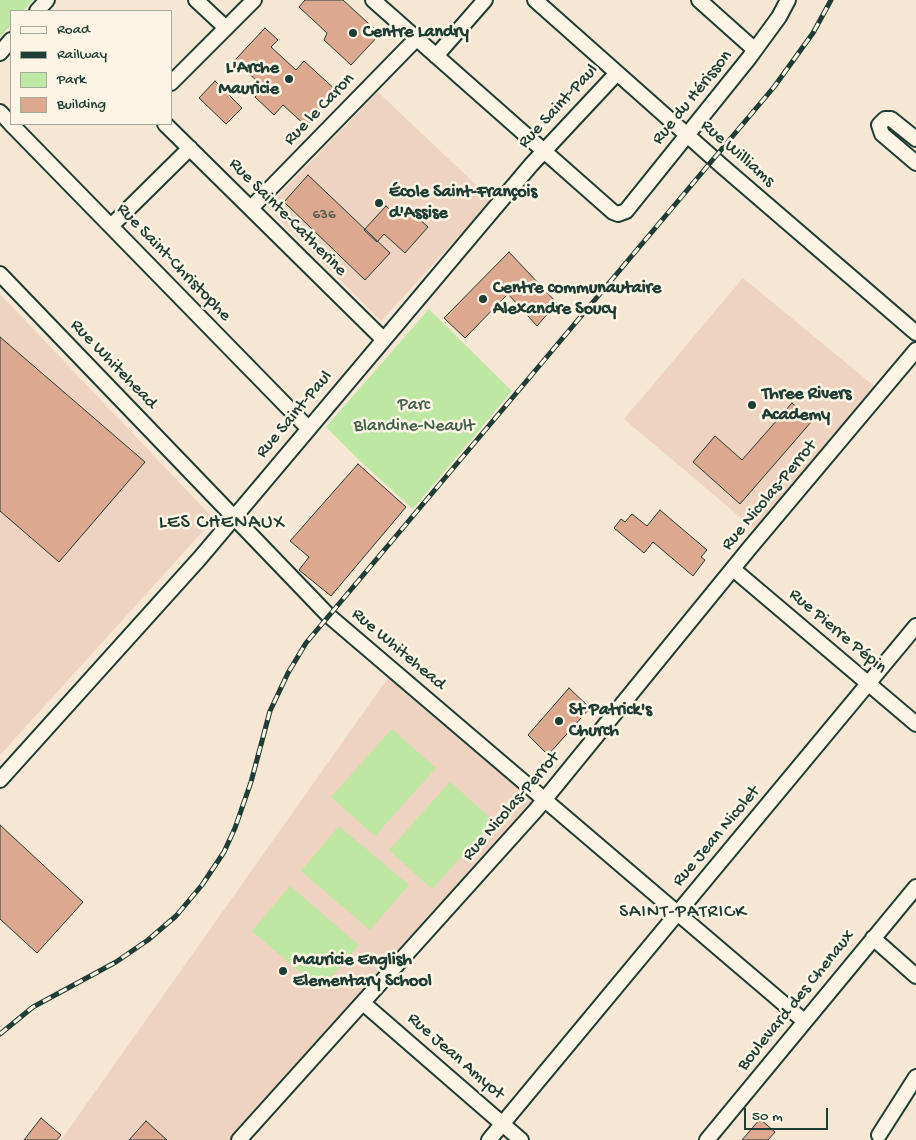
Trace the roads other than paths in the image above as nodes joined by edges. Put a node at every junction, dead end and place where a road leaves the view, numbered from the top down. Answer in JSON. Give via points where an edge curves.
{"nodes":[{"id":1,"x":196,"y":0,"type":"edge"},
{"id":2,"x":254,"y":0,"type":"edge"},
{"id":3,"x":373,"y":0,"type":"edge"},
{"id":4,"x":485,"y":0,"type":"edge"},
{"id":5,"x":535,"y":0,"type":"edge"},
{"id":6,"x":698,"y":0,"type":"edge"},
{"id":7,"x":788,"y":0,"type":"edge"},
{"id":8,"x":226,"y":28,"type":"junction"},
{"id":9,"x":416,"y":39,"type":"junction"},
{"id":10,"x":10,"y":41,"type":"edge"},
{"id":11,"x":755,"y":50,"type":"junction"},
{"id":12,"x":0,"y":53,"type":"edge"},
{"id":13,"x":436,"y":56,"type":"junction"},
{"id":14,"x":617,"y":73,"type":"junction"},
{"id":15,"x":172,"y":82,"type":"edge"},
{"id":16,"x":0,"y":112,"type":"edge"},
{"id":17,"x":10,"y":123,"type":"edge"},
{"id":18,"x":12,"y":125,"type":"edge"},
{"id":19,"x":167,"y":125,"type":"edge"},
{"id":20,"x":687,"y":135,"type":"junction"},
{"id":21,"x":916,"y":140,"type":"edge"},
{"id":22,"x":190,"y":148,"type":"junction"},
{"id":23,"x":544,"y":152,"type":"junction"},
{"id":24,"x":916,"y":164,"type":"edge"},
{"id":25,"x":250,"y":208,"type":"junction"},
{"id":26,"x":111,"y":226,"type":"junction"},
{"id":27,"x":0,"y":274,"type":"edge"},
{"id":28,"x":916,"y":333,"type":"edge"},
{"id":29,"x":383,"y":339,"type":"junction"},
{"id":30,"x":916,"y":350,"type":"edge"},
{"id":31,"x":308,"y":428,"type":"junction"},
{"id":32,"x":234,"y":518,"type":"junction"},
{"id":33,"x":733,"y":569,"type":"junction"},
{"id":34,"x":916,"y":626,"type":"edge"},
{"id":35,"x":868,"y":684,"type":"junction"},
{"id":36,"x":916,"y":724,"type":"edge"},
{"id":37,"x":0,"y":780,"type":"edge"},
{"id":38,"x":545,"y":800,"type":"junction"},
{"id":39,"x":916,"y":887,"type":"edge"},
{"id":40,"x":678,"y":913,"type":"junction"},
{"id":41,"x":873,"y":938,"type":"junction"},
{"id":42,"x":916,"y":976,"type":"edge"},
{"id":43,"x":363,"y":1003,"type":"junction"},
{"id":44,"x":804,"y":1021,"type":"junction"},
{"id":45,"x":916,"y":1077,"type":"edge"},
{"id":46,"x":502,"y":1124,"type":"junction"},
{"id":47,"x":879,"y":1135,"type":"dead end"},
{"id":48,"x":239,"y":1140,"type":"edge"},
{"id":49,"x":489,"y":1140,"type":"edge"},
{"id":50,"x":521,"y":1140,"type":"edge"},
{"id":51,"x":707,"y":1140,"type":"edge"}],
"edges":[{"from":1,"to":8,"type":"street"},
{"from":2,"to":8,"type":"street"},
{"from":3,"to":9,"type":"street"},
{"from":4,"to":13,"type":"street"},
{"from":5,"to":14,"type":"street","name":"Rue Williams"},
{"from":6,"to":11,"type":"street"},
{"from":7,"to":11,"type":"street","name":"Rue du Hérisson"},
{"from":8,"to":15,"type":"street"},
{"from":9,"to":13,"type":"street"},
{"from":9,"to":25,"type":"street","name":"Rue le Caron"},
{"from":10,"to":12,"type":"street"},
{"from":11,"to":20,"type":"street","name":"Rue du Hérisson"},
{"from":13,"to":23,"type":"street"},
{"from":14,"to":20,"type":"street","name":"Rue Williams"},
{"from":14,"to":23,"type":"street","name":"Rue Saint-Paul"},
{"from":16,"to":17,"type":"street","name":"Rue Saint-Christophe"},
{"from":18,"to":26,"type":"street","name":"Rue Saint-Christophe"},
{"from":19,"to":22,"type":"street","name":"Rue Sainte-Catherine"},
{"from":20,"to":23,"type":"street","name":"Rue du Hérisson","via":[[620,214],[613,212]]},
{"from":20,"to":28,"type":"street","name":"Rue Williams"},
{"from":21,"to":24,"type":"street","via":[[891,119],[884,119],[879,125],[882,134]]},
{"from":22,"to":25,"type":"street","name":"Rue Sainte-Catherine"},
{"from":22,"to":26,"type":"street"},
{"from":23,"to":29,"type":"street","name":"Rue Saint-Paul"},
{"from":25,"to":29,"type":"street","name":"Rue Sainte-Catherine"},
{"from":26,"to":31,"type":"street","name":"Rue Saint-Christophe"},
{"from":27,"to":32,"type":"street","name":"Rue Whitehead"},
{"from":29,"to":31,"type":"street","name":"Rue Saint-Paul"},
{"from":30,"to":33,"type":"street","name":"Rue Nicolas-Perrot"},
{"from":31,"to":32,"type":"street","name":"Rue Saint-Paul"},
{"from":32,"to":37,"type":"street","name":"Rue Saint-Paul"},
{"from":32,"to":38,"type":"street","name":"Rue Whitehead","via":[[328,616]]},
{"from":33,"to":35,"type":"street","name":"Rue Pierre Pépin"},
{"from":33,"to":38,"type":"street","name":"Rue Nicolas-Perrot"},
{"from":34,"to":35,"type":"street","name":"Rue Jean Nicolet"},
{"from":35,"to":36,"type":"street","name":"Rue Pierre Pépin"},
{"from":35,"to":40,"type":"street","name":"Rue Jean Nicolet"},
{"from":38,"to":40,"type":"street","name":"Rue Whitehead"},
{"from":38,"to":43,"type":"street","name":"Rue Nicolas-Perrot"},
{"from":39,"to":41,"type":"street","name":"Boulevard des Chenaux"},
{"from":40,"to":44,"type":"street","name":"Rue Whitehead"},
{"from":40,"to":46,"type":"street","name":"Rue Jean Nicolet"},
{"from":41,"to":42,"type":"street"},
{"from":41,"to":44,"type":"street","name":"Boulevard des Chenaux"},
{"from":43,"to":46,"type":"street","name":"Rue Jean Amyot"},
{"from":43,"to":48,"type":"street","name":"Rue Nicolas-Perrot"},
{"from":44,"to":51,"type":"street","name":"Boulevard des Chenaux"},
{"from":45,"to":47,"type":"street"},
{"from":46,"to":49,"type":"street","name":"Rue Jean Nicolet"},
{"from":46,"to":50,"type":"street","name":"Rue Jean Amyot"}]}
